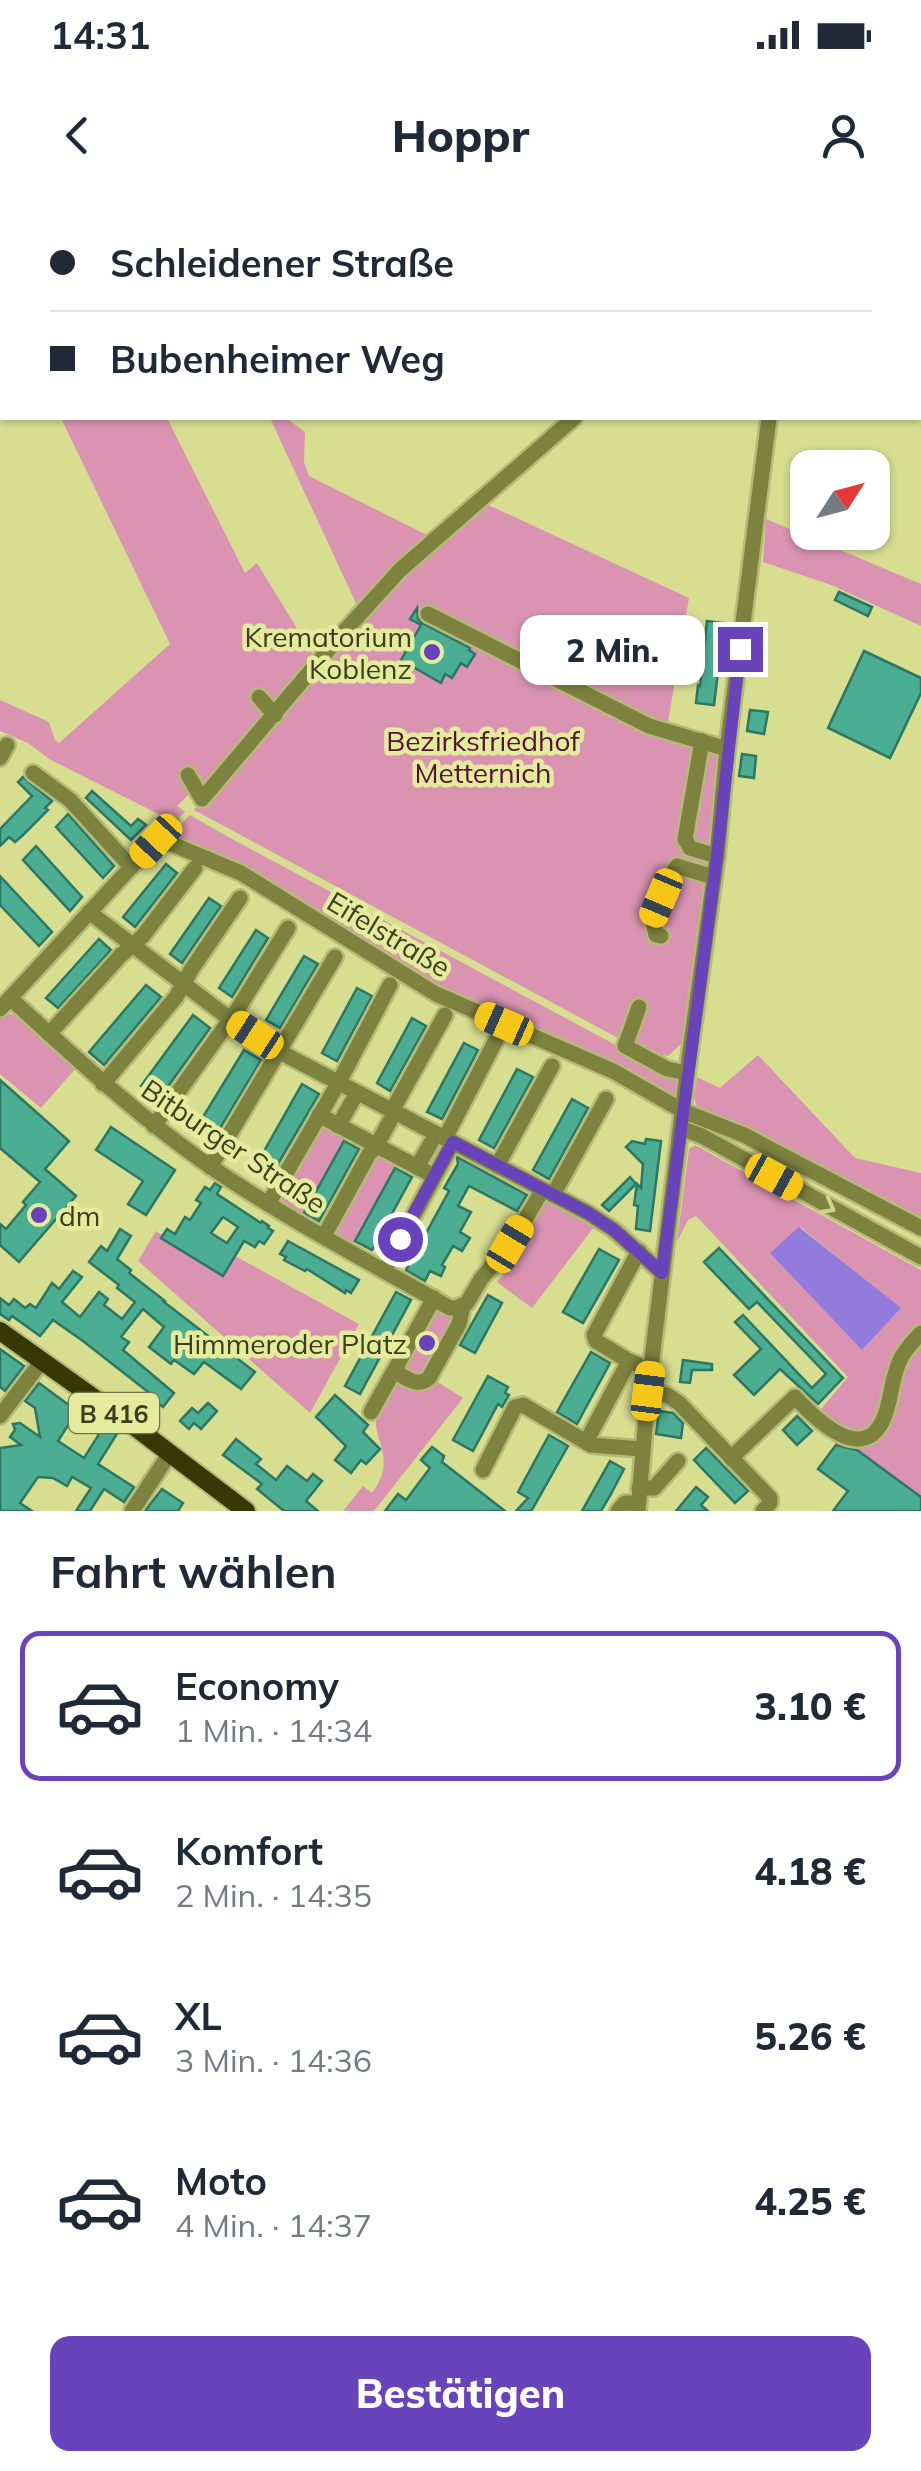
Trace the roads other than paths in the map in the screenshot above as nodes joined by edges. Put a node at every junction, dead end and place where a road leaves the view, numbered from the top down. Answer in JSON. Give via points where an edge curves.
{"nodes":[{"id":1,"x":572,"y":420,"type":"edge"},
{"id":2,"x":769,"y":420,"type":"edge"},
{"id":3,"x":428,"y":614,"type":"dead end"},
{"id":4,"x":259,"y":698,"type":"dead end"},
{"id":5,"x":275,"y":715,"type":"junction"},
{"id":6,"x":702,"y":741,"type":"junction"},
{"id":7,"x":727,"y":748,"type":"junction"},
{"id":8,"x":34,"y":773,"type":"dead end"},
{"id":9,"x":188,"y":775,"type":"dead end"},
{"id":10,"x":172,"y":824,"type":"dead end"},
{"id":11,"x":156,"y":841,"type":"junction"},
{"id":12,"x":717,"y":856,"type":"junction"},
{"id":13,"x":131,"y":867,"type":"junction"},
{"id":14,"x":195,"y":868,"type":"dead end"},
{"id":15,"x":713,"y":877,"type":"junction"},
{"id":16,"x":240,"y":898,"type":"dead end"},
{"id":17,"x":89,"y":912,"type":"junction"},
{"id":18,"x":288,"y":928,"type":"dead end"},
{"id":19,"x":661,"y":936,"type":"dead end"},
{"id":20,"x":132,"y":946,"type":"junction"},
{"id":21,"x":335,"y":957,"type":"dead end"},
{"id":22,"x":183,"y":984,"type":"junction"},
{"id":23,"x":390,"y":984,"type":"dead end"},
{"id":24,"x":5,"y":1004,"type":"edge"},
{"id":25,"x":639,"y":1007,"type":"dead end"},
{"id":26,"x":445,"y":1015,"type":"dead end"},
{"id":27,"x":230,"y":1019,"type":"junction"},
{"id":28,"x":49,"y":1034,"type":"junction"},
{"id":29,"x":496,"y":1040,"type":"dead end"},
{"id":30,"x":280,"y":1052,"type":"junction"},
{"id":31,"x":552,"y":1066,"type":"dead end"},
{"id":32,"x":687,"y":1073,"type":"junction"},
{"id":33,"x":339,"y":1082,"type":"junction"},
{"id":34,"x":104,"y":1084,"type":"junction"},
{"id":35,"x":606,"y":1099,"type":"dead end"},
{"id":36,"x":348,"y":1107,"type":"dead end"},
{"id":37,"x":319,"y":1115,"type":"junction"},
{"id":38,"x":682,"y":1119,"type":"junction"},
{"id":39,"x":389,"y":1122,"type":"junction"},
{"id":40,"x":154,"y":1126,"type":"junction"},
{"id":41,"x":338,"y":1126,"type":"junction"},
{"id":42,"x":744,"y":1135,"type":"junction"},
{"id":43,"x":376,"y":1146,"type":"junction"},
{"id":44,"x":435,"y":1146,"type":"junction"},
{"id":45,"x":740,"y":1159,"type":"junction"},
{"id":46,"x":498,"y":1166,"type":"junction"},
{"id":47,"x":210,"y":1167,"type":"junction"},
{"id":48,"x":418,"y":1167,"type":"junction"},
{"id":49,"x":434,"y":1176,"type":"junction"},
{"id":50,"x":548,"y":1193,"type":"junction"},
{"id":51,"x":268,"y":1204,"type":"junction"},
{"id":52,"x":921,"y":1228,"type":"edge"},
{"id":53,"x":324,"y":1236,"type":"junction"},
{"id":54,"x":639,"y":1251,"type":"junction"},
{"id":55,"x":921,"y":1258,"type":"edge"},
{"id":56,"x":384,"y":1271,"type":"junction"},
{"id":57,"x":662,"y":1273,"type":"junction"},
{"id":58,"x":434,"y":1298,"type":"junction"},
{"id":59,"x":456,"y":1307,"type":"junction"},
{"id":60,"x":0,"y":1331,"type":"edge"},
{"id":61,"x":921,"y":1333,"type":"edge"},
{"id":62,"x":42,"y":1361,"type":"junction"},
{"id":63,"x":630,"y":1361,"type":"junction"},
{"id":64,"x":650,"y":1369,"type":"junction"},
{"id":65,"x":394,"y":1371,"type":"junction"},
{"id":66,"x":648,"y":1391,"type":"junction"},
{"id":67,"x":371,"y":1412,"type":"dead end"},
{"id":68,"x":0,"y":1416,"type":"edge"},
{"id":69,"x":586,"y":1442,"type":"junction"},
{"id":70,"x":642,"y":1449,"type":"junction"},
{"id":71,"x":170,"y":1453,"type":"junction"},
{"id":72,"x":731,"y":1458,"type":"junction"},
{"id":73,"x":678,"y":1461,"type":"dead end"},
{"id":74,"x":483,"y":1470,"type":"dead end"},
{"id":75,"x":638,"y":1500,"type":"edge"},
{"id":76,"x":132,"y":1511,"type":"edge"},
{"id":77,"x":246,"y":1511,"type":"edge"},
{"id":78,"x":618,"y":1511,"type":"edge"},
{"id":79,"x":763,"y":1511,"type":"edge"}],
"edges":[{"from":1,"to":5,"type":"street","via":[[400,570]]},
{"from":2,"to":7,"type":"street"},
{"from":3,"to":6,"type":"street","via":[[649,726]]},
{"from":4,"to":5,"type":"street"},
{"from":5,"to":9,"type":"street","via":[[202,799]]},
{"from":6,"to":7,"type":"street"},
{"from":6,"to":12,"type":"street","via":[[684,839],[690,848]]},
{"from":7,"to":12,"type":"street"},
{"from":8,"to":13,"type":"street","via":[[70,800]]},
{"from":10,"to":11,"type":"street"},
{"from":11,"to":13,"type":"street"},
{"from":11,"to":38,"type":"street","name":"Eifelstraße","via":[[228,866],[436,994],[614,1072]]},
{"from":12,"to":15,"type":"street"},
{"from":13,"to":17,"type":"street"},
{"from":14,"to":20,"type":"street"},
{"from":15,"to":19,"type":"street","via":[[677,866],[652,917]]},
{"from":15,"to":32,"type":"street"},
{"from":16,"to":22,"type":"street"},
{"from":17,"to":20,"type":"street"},
{"from":17,"to":24,"type":"street"},
{"from":18,"to":27,"type":"street"},
{"from":20,"to":22,"type":"street"},
{"from":20,"to":28,"type":"street"},
{"from":21,"to":30,"type":"street"},
{"from":22,"to":27,"type":"street"},
{"from":22,"to":34,"type":"street"},
{"from":23,"to":33,"type":"street"},
{"from":24,"to":28,"type":"street","name":"Bitburger Straße"},
{"from":25,"to":32,"type":"street","via":[[625,1046]]},
{"from":26,"to":39,"type":"street"},
{"from":27,"to":30,"type":"street"},
{"from":27,"to":40,"type":"street"},
{"from":28,"to":34,"type":"street","name":"Bitburger Straße"},
{"from":29,"to":44,"type":"street"},
{"from":30,"to":33,"type":"street"},
{"from":30,"to":47,"type":"street"},
{"from":31,"to":46,"type":"street"},
{"from":32,"to":38,"type":"street"},
{"from":33,"to":37,"type":"street"},
{"from":33,"to":39,"type":"street"},
{"from":34,"to":40,"type":"street","name":"Bitburger Straße"},
{"from":35,"to":50,"type":"street"},
{"from":36,"to":41,"type":"street"},
{"from":37,"to":41,"type":"street"},
{"from":37,"to":51,"type":"street"},
{"from":38,"to":42,"type":"street","name":"Eifelstraße"},
{"from":38,"to":45,"type":"street","name":"Eifelstraße"},
{"from":38,"to":57,"type":"street"},
{"from":39,"to":43,"type":"street"},
{"from":39,"to":44,"type":"street"},
{"from":40,"to":47,"type":"street","name":"Bitburger Straße"},
{"from":41,"to":43,"type":"street"},
{"from":42,"to":45,"type":"street","via":[[732,1142]]},
{"from":42,"to":52,"type":"street","name":"Eifelstraße"},
{"from":43,"to":48,"type":"street"},
{"from":43,"to":53,"type":"street"},
{"from":44,"to":46,"type":"street"},
{"from":44,"to":48,"type":"street"},
{"from":44,"to":49,"type":"street"},
{"from":45,"to":55,"type":"street","name":"Eifelstraße","one_way":true},
{"from":46,"to":50,"type":"street"},
{"from":47,"to":51,"type":"street","name":"Bitburger Straße"},
{"from":48,"to":49,"type":"street"},
{"from":49,"to":56,"type":"street"},
{"from":50,"to":54,"type":"street"},
{"from":50,"to":59,"type":"street","via":[[467,1303]]},
{"from":51,"to":53,"type":"street","name":"Bitburger Straße"},
{"from":53,"to":56,"type":"street","name":"Bitburger Straße"},
{"from":54,"to":57,"type":"street"},
{"from":54,"to":63,"type":"street","via":[[594,1335]]},
{"from":56,"to":58,"type":"street","name":"Bitburger Straße"},
{"from":57,"to":64,"type":"street"},
{"from":58,"to":59,"type":"street","name":"Bitburger Straße"},
{"from":58,"to":65,"type":"street"},
{"from":59,"to":65,"type":"street","via":[[460,1324],[430,1378],[414,1383]]},
{"from":60,"to":62,"type":"main road","number":"B 416"},
{"from":61,"to":72,"type":"street","via":[[901,1357],[886,1412],[871,1435],[849,1440],[795,1397]]},
{"from":62,"to":68,"type":"street"},
{"from":62,"to":71,"type":"main road","number":"B 416"},
{"from":63,"to":64,"type":"street"},
{"from":63,"to":69,"type":"street"},
{"from":64,"to":66,"type":"street"},
{"from":65,"to":67,"type":"street"},
{"from":66,"to":70,"type":"street"},
{"from":66,"to":72,"type":"street","via":[[680,1403]]},
{"from":69,"to":70,"type":"street"},
{"from":69,"to":74,"type":"street","via":[[522,1405]]},
{"from":70,"to":75,"type":"street"},
{"from":71,"to":76,"type":"street"},
{"from":71,"to":77,"type":"main road","number":"B 416"},
{"from":72,"to":79,"type":"street","via":[[770,1498]]},
{"from":73,"to":75,"type":"street"},
{"from":75,"to":78,"type":"street"}]}
